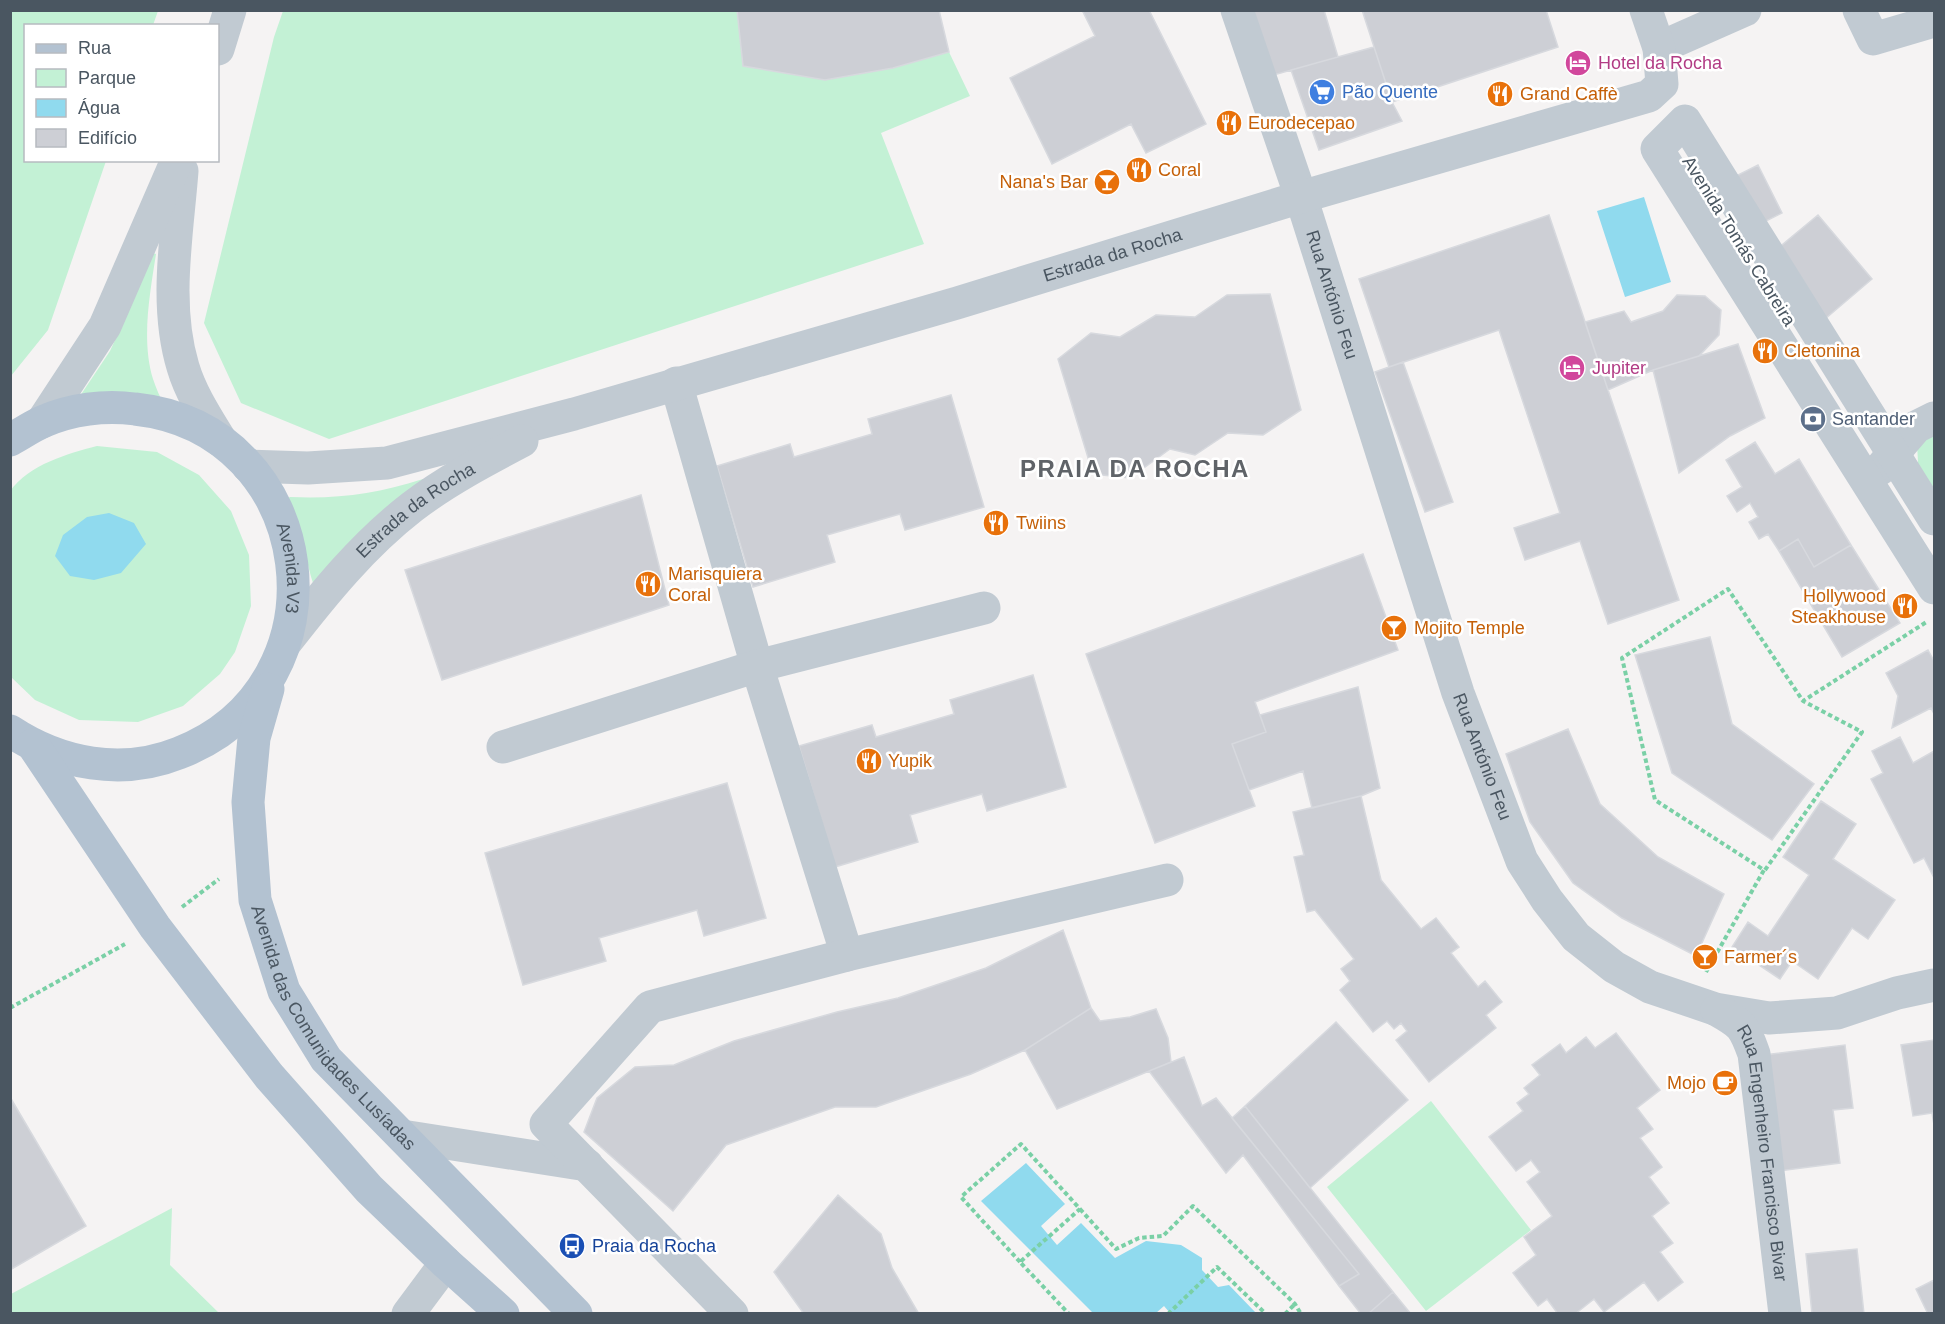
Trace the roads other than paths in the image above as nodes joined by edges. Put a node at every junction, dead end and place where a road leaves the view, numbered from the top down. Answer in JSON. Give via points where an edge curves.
{"nodes":[{"id":1,"x":230,"y":10,"type":"edge"},
{"id":2,"x":1237,"y":10,"type":"edge"},
{"id":3,"x":1646,"y":10,"type":"edge"},
{"id":4,"x":1744,"y":10,"type":"edge"},
{"id":5,"x":1859,"y":10,"type":"edge"},
{"id":6,"x":1935,"y":21,"type":"edge"},
{"id":7,"x":219,"y":46,"type":"edge"},
{"id":8,"x":1659,"y":48,"type":"junction"},
{"id":9,"x":1649,"y":96,"type":"junction"},
{"id":10,"x":1673,"y":135,"type":"junction"},
{"id":11,"x":176,"y":162,"type":"edge"},
{"id":12,"x":183,"y":162,"type":"edge"},
{"id":13,"x":1301,"y":197,"type":"junction"},
{"id":14,"x":676,"y":383,"type":"junction"},
{"id":15,"x":574,"y":414,"type":"junction"},
{"id":16,"x":1935,"y":418,"type":"edge"},
{"id":17,"x":42,"y":422,"type":"junction"},
{"id":18,"x":10,"y":441,"type":"edge"},
{"id":19,"x":221,"y":441,"type":"junction"},
{"id":20,"x":1887,"y":461,"type":"junction"},
{"id":21,"x":248,"y":466,"type":"junction"},
{"id":22,"x":1935,"y":519,"type":"edge"},
{"id":23,"x":1935,"y":556,"type":"edge"},
{"id":24,"x":1935,"y":588,"type":"edge"},
{"id":25,"x":984,"y":608,"type":"dead end"},
{"id":26,"x":286,"y":642,"type":"junction"},
{"id":27,"x":757,"y":666,"type":"junction"},
{"id":28,"x":271,"y":676,"type":"junction"},
{"id":29,"x":16,"y":734,"type":"edge"},
{"id":30,"x":503,"y":747,"type":"dead end"},
{"id":31,"x":1167,"y":880,"type":"dead end"},
{"id":32,"x":847,"y":955,"type":"junction"},
{"id":33,"x":1935,"y":985,"type":"edge"},
{"id":34,"x":1702,"y":1005,"type":"junction"},
{"id":35,"x":402,"y":1136,"type":"junction"},
{"id":36,"x":587,"y":1165,"type":"junction"},
{"id":37,"x":446,"y":1263,"type":"junction"},
{"id":38,"x":408,"y":1314,"type":"edge"},
{"id":39,"x":503,"y":1314,"type":"edge"},
{"id":40,"x":576,"y":1314,"type":"edge"},
{"id":41,"x":732,"y":1314,"type":"edge"},
{"id":42,"x":1785,"y":1314,"type":"edge"}],
"edges":[{"from":1,"to":7,"type":"street"},
{"from":2,"to":13,"type":"street","name":"Rua António Feu"},
{"from":3,"to":8,"type":"street"},
{"from":4,"to":8,"type":"street"},
{"from":5,"to":6,"type":"street","via":[[1873,39]]},
{"from":8,"to":9,"type":"street","via":[[1662,84]]},
{"from":9,"to":10,"type":"street","name":"Avenida Tomás Cabreira"},
{"from":9,"to":13,"type":"street","name":"Estrada da Rocha"},
{"from":10,"to":20,"type":"street","name":"Avenida Tomás Cabreira"},
{"from":10,"to":24,"type":"street","via":[[1657,149]]},
{"from":11,"to":17,"type":"street","via":[[105,326]]},
{"from":12,"to":19,"type":"street","via":[[173,273],[174,324],[183,368]]},
{"from":13,"to":14,"type":"street","name":"Estrada da Rocha","via":[[957,303]]},
{"from":13,"to":34,"type":"street","name":"Rua António Feu","via":[[1458,693],[1522,861],[1576,937],[1614,967],[1650,987]]},
{"from":14,"to":15,"type":"street","name":"Estrada da Rocha"},
{"from":14,"to":27,"type":"street"},
{"from":15,"to":21,"type":"street","name":"Estrada da Rocha","via":[[387,463],[308,468]]},
{"from":15,"to":26,"type":"street","name":"Estrada da Rocha","via":[[474,466],[412,507],[370,543]]},
{"from":16,"to":20,"type":"street","via":[[1916,427]]},
{"from":17,"to":18,"type":"main road","name":"Avenida V3"},
{"from":17,"to":19,"type":"main road","name":"Avenida V3","via":[[78,411],[125,408],[153,411],[188,422]]},
{"from":19,"to":21,"type":"main road","name":"Avenida V3"},
{"from":20,"to":22,"type":"street"},
{"from":20,"to":23,"type":"street","name":"Avenida Tomás Cabreira"},
{"from":21,"to":26,"type":"main road","name":"Avenida V3","via":[[271,496],[286,531],[294,567],[294,605]]},
{"from":25,"to":27,"type":"street"},
{"from":26,"to":28,"type":"main road","name":"Avenida V3"},
{"from":27,"to":30,"type":"street"},
{"from":27,"to":32,"type":"street"},
{"from":28,"to":29,"type":"main road","name":"Avenida V3","via":[[227,728],[198,746],[166,758],[133,765],[99,765],[65,758]]},
{"from":28,"to":35,"type":"main road","name":"Avenida das Comunidades Lusíadas","via":[[254,738],[248,802],[255,900],[284,991],[326,1059]]},
{"from":29,"to":37,"type":"main road","via":[[155,927],[269,1076],[369,1189]]},
{"from":31,"to":32,"type":"street"},
{"from":32,"to":36,"type":"street","via":[[650,1007],[546,1124]]},
{"from":33,"to":34,"type":"street","name":"Rua António Feu","via":[[1837,1013],[1769,1018]]},
{"from":34,"to":42,"type":"street","name":"Rua Engenheiro Francisco Bivar","via":[[1740,1023],[1754,1054]]},
{"from":35,"to":36,"type":"street"},
{"from":35,"to":40,"type":"main road","name":"Avenida das Comunidades Lusíadas"},
{"from":36,"to":41,"type":"street"},
{"from":37,"to":38,"type":"street"},
{"from":37,"to":39,"type":"main road"}]}
